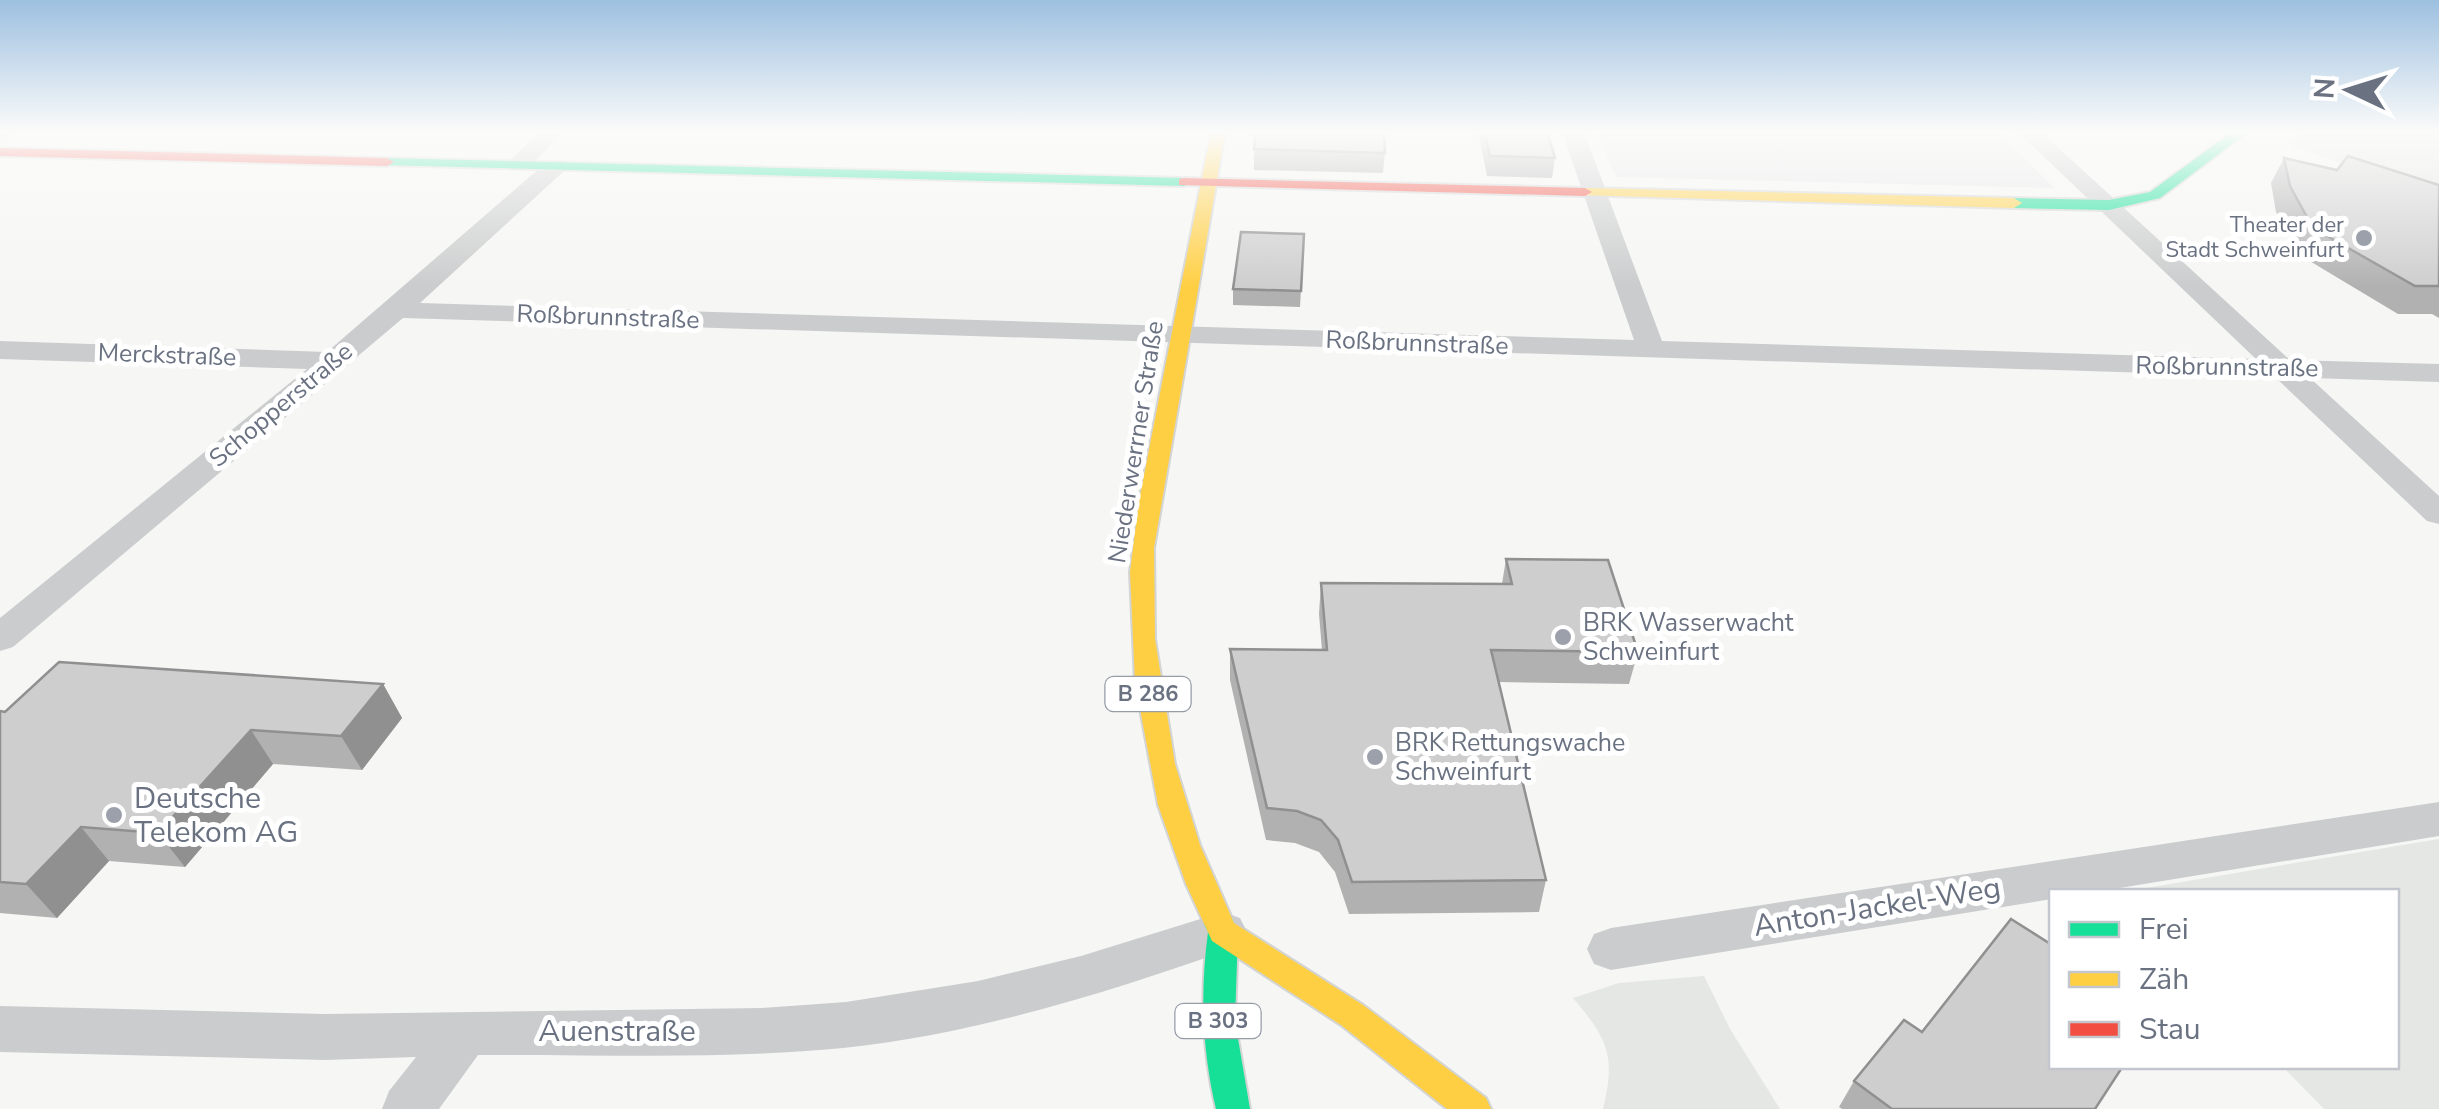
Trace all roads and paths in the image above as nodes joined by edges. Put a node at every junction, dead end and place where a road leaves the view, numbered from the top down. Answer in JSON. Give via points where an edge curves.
{"nodes":[{"id":1,"x":536,"y":184,"type":"edge"},
{"id":2,"x":1210,"y":184,"type":"edge"},
{"id":3,"x":1277,"y":184,"type":"edge"},
{"id":4,"x":1591,"y":184,"type":"edge"},
{"id":5,"x":2086,"y":184,"type":"edge"},
{"id":6,"x":2170,"y":184,"type":"edge"},
{"id":7,"x":1594,"y":192,"type":"junction"},
{"id":8,"x":2109,"y":205,"type":"junction"},
{"id":9,"x":396,"y":310,"type":"junction"},
{"id":10,"x":1180,"y":334,"type":"junction"},
{"id":11,"x":0,"y":350,"type":"edge"},
{"id":12,"x":1652,"y":350,"type":"junction"},
{"id":13,"x":333,"y":362,"type":"junction"},
{"id":14,"x":2280,"y":368,"type":"junction"},
{"id":15,"x":2439,"y":373,"type":"edge"},
{"id":16,"x":2439,"y":514,"type":"edge"},
{"id":17,"x":0,"y":638,"type":"edge"},
{"id":18,"x":2439,"y":818,"type":"edge"},
{"id":19,"x":1223,"y":932,"type":"junction"},
{"id":20,"x":1611,"y":948,"type":"dead end"},
{"id":21,"x":0,"y":1029,"type":"edge"},
{"id":22,"x":465,"y":1032,"type":"junction"},
{"id":23,"x":408,"y":1109,"type":"edge"},
{"id":24,"x":1233,"y":1109,"type":"edge"},
{"id":25,"x":1474,"y":1109,"type":"edge"}],
"edges":[{"from":1,"to":9,"type":"street","name":"Schopperstraße"},
{"from":2,"to":10,"type":"street","name":"Niederwerrner Straße","number":"B 286"},
{"from":3,"to":7,"type":"street"},
{"from":4,"to":7,"type":"street"},
{"from":5,"to":8,"type":"street"},
{"from":6,"to":8,"type":"street","via":[[2155,195]]},
{"from":7,"to":8,"type":"street"},
{"from":7,"to":12,"type":"street"},
{"from":8,"to":14,"type":"street"},
{"from":9,"to":10,"type":"street","name":"Roßbrunnstraße"},
{"from":9,"to":13,"type":"street","name":"Schopperstraße"},
{"from":10,"to":12,"type":"street","name":"Roßbrunnstraße"},
{"from":10,"to":19,"type":"street","name":"Niederwerrner Straße","number":"B 286","via":[[1144,550],[1148,684],[1151,722],[1183,844]]},
{"from":11,"to":13,"type":"street","name":"Merckstraße"},
{"from":12,"to":14,"type":"street","name":"Roßbrunnstraße"},
{"from":13,"to":17,"type":"street","name":"Schopperstraße"},
{"from":14,"to":15,"type":"street","name":"Roßbrunnstraße"},
{"from":14,"to":16,"type":"street"},
{"from":18,"to":20,"type":"street","name":"Anton-Jackel-Weg"},
{"from":19,"to":22,"type":"street","name":"Auenstraße","via":[[1081,978],[904,1018],[762,1031]]},
{"from":19,"to":24,"type":"street","number":"B 303","via":[[1215,985],[1221,1066]]},
{"from":19,"to":25,"type":"street","via":[[1390,1039]]},
{"from":21,"to":22,"type":"street","name":"Auenstraße"},
{"from":22,"to":23,"type":"street"}]}
